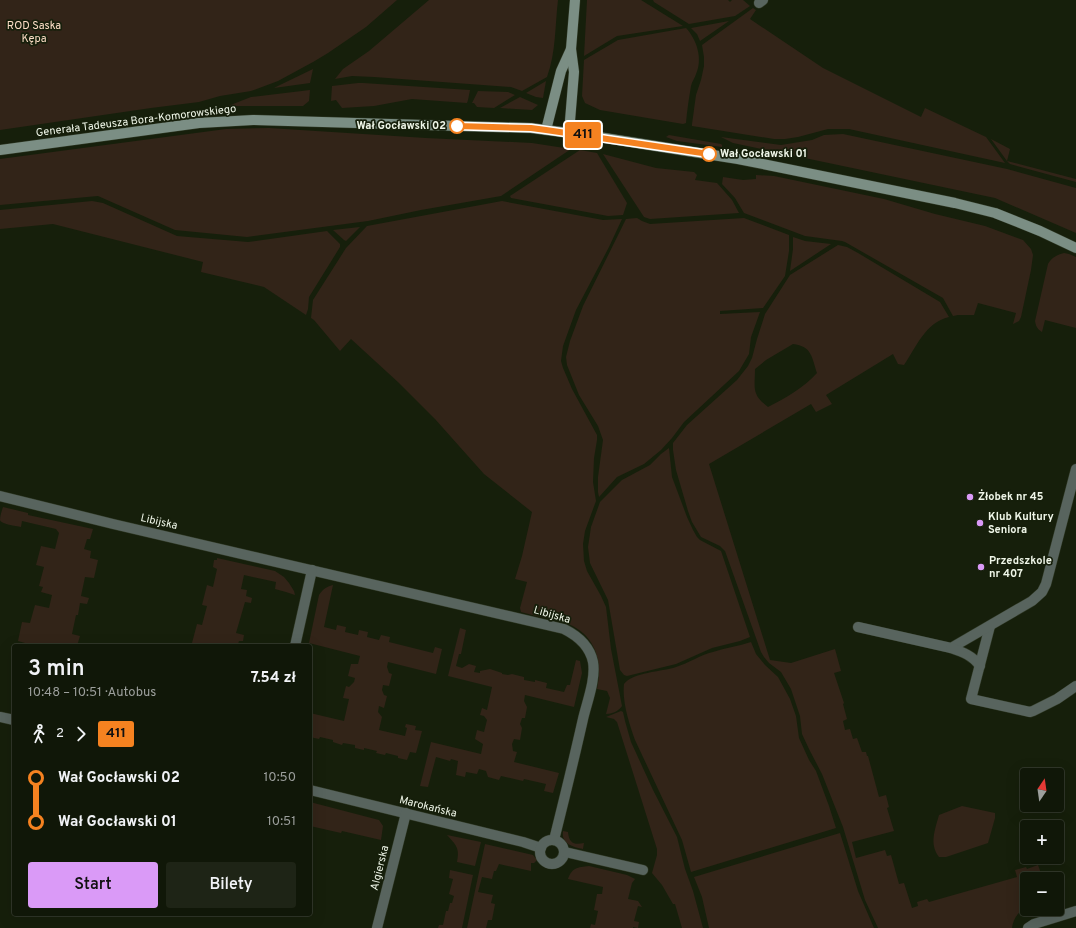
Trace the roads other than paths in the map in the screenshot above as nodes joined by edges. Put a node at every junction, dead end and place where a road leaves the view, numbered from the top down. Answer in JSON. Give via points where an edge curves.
{"nodes":[{"id":1,"x":575,"y":0,"type":"edge"},
{"id":2,"x":571,"y":49,"type":"junction"},
{"id":3,"x":546,"y":130,"type":"junction"},
{"id":4,"x":569,"y":133,"type":"junction"},
{"id":5,"x":0,"y":150,"type":"edge"},
{"id":6,"x":1076,"y":248,"type":"edge"},
{"id":7,"x":1076,"y":469,"type":"edge"},
{"id":8,"x":0,"y":496,"type":"edge"},
{"id":9,"x":312,"y":570,"type":"junction"},
{"id":10,"x":990,"y":626,"type":"junction"},
{"id":11,"x":858,"y":627,"type":"dead end"},
{"id":12,"x":295,"y":644,"type":"edge"},
{"id":13,"x":951,"y":648,"type":"junction"},
{"id":14,"x":980,"y":666,"type":"junction"},
{"id":15,"x":1076,"y":686,"type":"edge"},
{"id":16,"x":0,"y":717,"type":"edge"},
{"id":17,"x":12,"y":720,"type":"edge"},
{"id":18,"x":312,"y":790,"type":"edge"},
{"id":19,"x":406,"y":814,"type":"junction"},
{"id":20,"x":554,"y":840,"type":"junction"},
{"id":21,"x":541,"y":848,"type":"junction"},
{"id":22,"x":565,"y":852,"type":"junction"},
{"id":23,"x":643,"y":870,"type":"dead end"},
{"id":24,"x":1076,"y":911,"type":"edge"},
{"id":25,"x":377,"y":928,"type":"edge"},
{"id":26,"x":1028,"y":928,"type":"edge"}],
"edges":[{"from":1,"to":2,"type":"street"},
{"from":2,"to":3,"type":"street","via":[[561,71]]},
{"from":2,"to":4,"type":"street","via":[[574,72]]},
{"from":3,"to":4,"type":"street","name":"Generała Tadeusza Bora-Komorowskiego"},
{"from":3,"to":5,"type":"street","name":"Generała Tadeusza Bora-Komorowskiego","via":[[253,120],[199,123]]},
{"from":4,"to":6,"type":"street","name":"Generała Tadeusza Bora-Komorowskiego","via":[[738,159],[955,203],[995,213]]},
{"from":7,"to":10,"type":"street","via":[[1044,589],[1028,604]]},
{"from":8,"to":9,"type":"street","name":"Libijska"},
{"from":9,"to":12,"type":"street"},
{"from":9,"to":20,"type":"street","name":"Libijska","via":[[564,629],[571,632],[584,645],[590,652],[594,671]]},
{"from":10,"to":13,"type":"street"},
{"from":10,"to":14,"type":"street"},
{"from":11,"to":13,"type":"street"},
{"from":13,"to":14,"type":"street","via":[[964,652]]},
{"from":14,"to":15,"type":"street","via":[[971,699],[1027,712],[1033,712]]},
{"from":16,"to":17,"type":"street"},
{"from":18,"to":19,"type":"street","name":"Marokańska"},
{"from":19,"to":21,"type":"street","name":"Marokańska"},
{"from":19,"to":25,"type":"street","name":"Algierska"},
{"from":20,"to":21,"type":"street","via":[[547,841]]},
{"from":20,"to":22,"type":"street","via":[[561,843]]},
{"from":21,"to":22,"type":"street","via":[[541,857],[548,864],[561,861]]},
{"from":22,"to":23,"type":"street"},
{"from":24,"to":26,"type":"street"}]}
